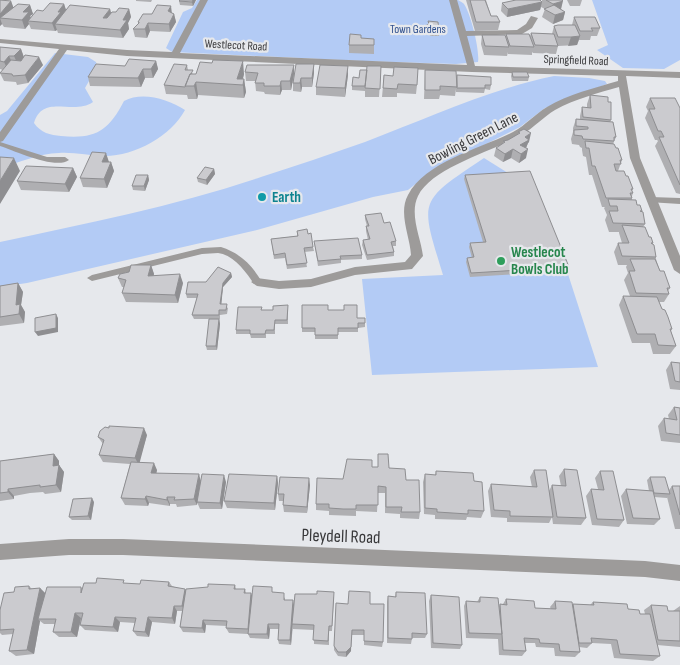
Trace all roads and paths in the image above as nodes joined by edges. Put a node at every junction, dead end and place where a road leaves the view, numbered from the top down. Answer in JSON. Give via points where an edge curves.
{"nodes":[{"id":1,"x":204,"y":0,"type":"edge"},
{"id":2,"x":453,"y":0,"type":"edge"},
{"id":3,"x":534,"y":18,"type":"dead end"},
{"id":4,"x":462,"y":34,"type":"junction"},
{"id":5,"x":0,"y":41,"type":"edge"},
{"id":6,"x":64,"y":48,"type":"junction"},
{"id":7,"x":175,"y":55,"type":"junction"},
{"id":8,"x":472,"y":69,"type":"junction"},
{"id":9,"x":680,"y":75,"type":"edge"},
{"id":10,"x":622,"y":78,"type":"junction"},
{"id":11,"x":1,"y":142,"type":"edge"},
{"id":12,"x":33,"y":155,"type":"junction"},
{"id":13,"x":65,"y":160,"type":"dead end"},
{"id":14,"x":29,"y":164,"type":"edge"},
{"id":15,"x":651,"y":200,"type":"junction"},
{"id":16,"x":680,"y":201,"type":"edge"},
{"id":17,"x":680,"y":270,"type":"edge"},
{"id":18,"x":92,"y":278,"type":"dead end"},
{"id":19,"x":257,"y":282,"type":"joint"},
{"id":20,"x":0,"y":552,"type":"edge"},
{"id":21,"x":680,"y":573,"type":"edge"}],
"edges":[{"from":1,"to":7,"type":"street"},
{"from":2,"to":4,"type":"street"},
{"from":3,"to":4,"type":"street","via":[[519,32]]},
{"from":4,"to":8,"type":"street"},
{"from":5,"to":6,"type":"street","name":"Westlecot Road"},
{"from":6,"to":7,"type":"street","name":"Westlecot Road"},
{"from":6,"to":11,"type":"street"},
{"from":7,"to":8,"type":"street","name":"Westlecot Road"},
{"from":8,"to":10,"type":"street","name":"Springfield Road"},
{"from":9,"to":10,"type":"street","name":"Springfield Road"},
{"from":10,"to":15,"type":"street","via":[[632,146]]},
{"from":10,"to":19,"type":"street","name":"Bowling Green Lane","via":[[550,109],[519,132],[439,170],[421,184],[410,203],[417,249],[412,264],[355,271],[311,283],[279,285]]},
{"from":11,"to":12,"type":"lane"},
{"from":12,"to":13,"type":"lane"},
{"from":12,"to":14,"type":"lane"},
{"from":15,"to":16,"type":"lane"},
{"from":15,"to":17,"type":"street"},
{"from":18,"to":19,"type":"lane","via":[[202,251],[221,250],[247,267]]},
{"from":20,"to":21,"type":"street","name":"Pleydell Road","via":[[122,546]]}]}
